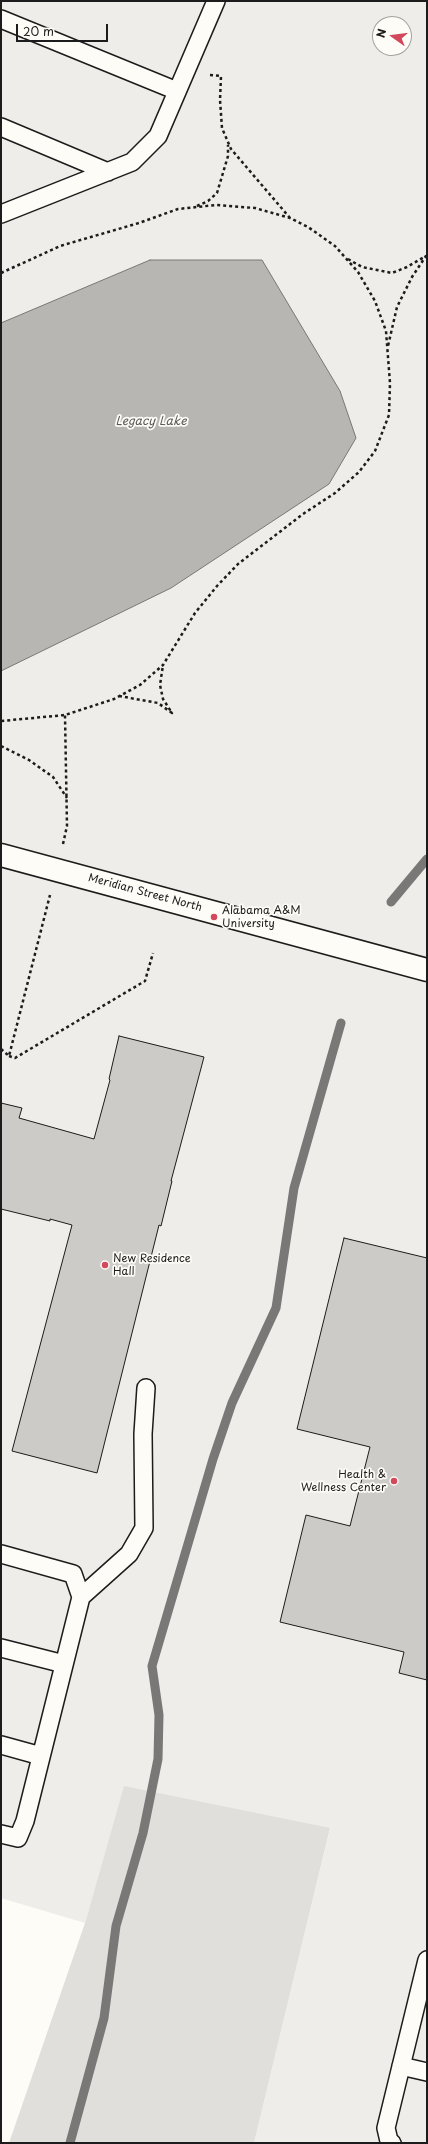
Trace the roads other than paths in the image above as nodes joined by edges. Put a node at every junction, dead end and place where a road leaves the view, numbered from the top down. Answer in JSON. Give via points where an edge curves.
{"nodes":[{"id":1,"x":216,"y":1,"type":"edge"},
{"id":2,"x":1,"y":19,"type":"edge"},
{"id":3,"x":177,"y":91,"type":"junction"},
{"id":4,"x":1,"y":127,"type":"edge"},
{"id":5,"x":108,"y":172,"type":"junction"},
{"id":6,"x":1,"y":214,"type":"edge"},
{"id":7,"x":1,"y":855,"type":"edge"},
{"id":8,"x":427,"y":970,"type":"edge"},
{"id":9,"x":146,"y":1388,"type":"dead end"},
{"id":10,"x":1,"y":1554,"type":"edge"},
{"id":11,"x":81,"y":1597,"type":"junction"},
{"id":12,"x":1,"y":1648,"type":"edge"},
{"id":13,"x":64,"y":1664,"type":"junction"},
{"id":14,"x":1,"y":1745,"type":"edge"},
{"id":15,"x":42,"y":1756,"type":"junction"},
{"id":16,"x":1,"y":1834,"type":"edge"},
{"id":17,"x":427,"y":1960,"type":"edge"},
{"id":18,"x":424,"y":1981,"type":"edge"},
{"id":19,"x":401,"y":2066,"type":"junction"},
{"id":20,"x":427,"y":2072,"type":"edge"},
{"id":21,"x":392,"y":2143,"type":"edge"}],
"edges":[{"from":1,"to":3,"type":"lane"},
{"from":2,"to":3,"type":"lane"},
{"from":3,"to":5,"type":"lane","via":[[158,136],[132,162]]},
{"from":4,"to":5,"type":"lane"},
{"from":5,"to":6,"type":"lane"},
{"from":7,"to":8,"type":"street","name":"Meridian Street North"},
{"from":9,"to":11,"type":"lane","via":[[143,1434],[144,1528],[129,1554]]},
{"from":10,"to":11,"type":"lane","via":[[73,1574]]},
{"from":11,"to":13,"type":"lane"},
{"from":12,"to":13,"type":"lane"},
{"from":13,"to":15,"type":"lane"},
{"from":14,"to":15,"type":"lane"},
{"from":15,"to":16,"type":"lane","via":[[18,1838]]},
{"from":17,"to":18,"type":"lane"},
{"from":18,"to":19,"type":"lane"},
{"from":19,"to":20,"type":"lane"},
{"from":19,"to":21,"type":"lane","via":[[386,2128],[389,2141]]}]}
